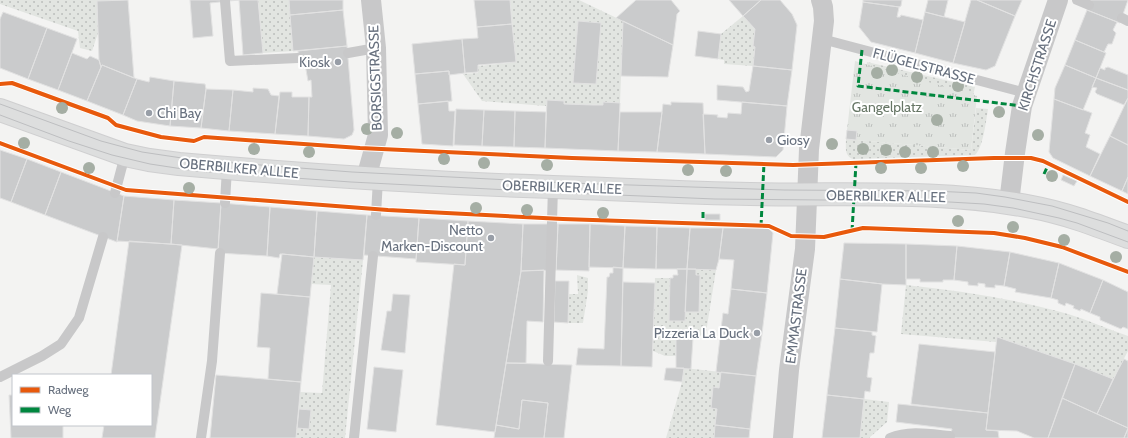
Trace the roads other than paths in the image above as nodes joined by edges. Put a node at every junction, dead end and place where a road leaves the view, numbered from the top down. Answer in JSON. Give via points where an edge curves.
{"nodes":[{"id":1,"x":371,"y":0,"type":"edge"},
{"id":2,"x":821,"y":0,"type":"edge"},
{"id":3,"x":1058,"y":0,"type":"edge"},
{"id":4,"x":1077,"y":0,"type":"edge"},
{"id":5,"x":225,"y":2,"type":"dead end"},
{"id":6,"x":1089,"y":5,"type":"dead end"},
{"id":7,"x":822,"y":39,"type":"junction"},
{"id":8,"x":376,"y":48,"type":"junction"},
{"id":9,"x":348,"y":53,"type":"dead end"},
{"id":10,"x":298,"y":58,"type":"dead end"},
{"id":11,"x":1026,"y":93,"type":"junction"},
{"id":12,"x":0,"y":110,"type":"edge"},
{"id":13,"x":125,"y":155,"type":"junction"},
{"id":14,"x":227,"y":168,"type":"junction"},
{"id":15,"x":372,"y":179,"type":"junction"},
{"id":16,"x":553,"y":187,"type":"junction"},
{"id":17,"x":115,"y":193,"type":"dead end"},
{"id":18,"x":807,"y":194,"type":"junction"},
{"id":19,"x":1009,"y":203,"type":"junction"},
{"id":20,"x":225,"y":204,"type":"dead end"},
{"id":21,"x":376,"y":215,"type":"dead end"},
{"id":22,"x":103,"y":237,"type":"dead end"},
{"id":23,"x":1128,"y":237,"type":"edge"},
{"id":24,"x":220,"y":253,"type":"dead end"},
{"id":25,"x":373,"y":256,"type":"dead end"},
{"id":26,"x":548,"y":361,"type":"dead end"},
{"id":27,"x":0,"y":377,"type":"edge"},
{"id":28,"x":950,"y":436,"type":"dead end"},
{"id":29,"x":201,"y":438,"type":"edge"},
{"id":30,"x":354,"y":438,"type":"edge"},
{"id":31,"x":783,"y":438,"type":"edge"},
{"id":32,"x":890,"y":438,"type":"edge"}],
"edges":[{"from":1,"to":8,"type":"street","name":"BORSIGSTRASSE"},
{"from":2,"to":7,"type":"street","via":[[824,21]]},
{"from":3,"to":11,"type":"street","name":"KIRCHSTRASSE"},
{"from":4,"to":6,"type":"lane"},
{"from":5,"to":10,"type":"lane","via":[[230,61]]},
{"from":7,"to":11,"type":"lane","name":"FLÜGELSTRASSE"},
{"from":7,"to":18,"type":"street","via":[[809,149]]},
{"from":8,"to":9,"type":"lane"},
{"from":8,"to":15,"type":"street","name":"BORSIGSTRASSE","via":[[378,135]]},
{"from":11,"to":19,"type":"street","name":"KIRCHSTRASSE"},
{"from":12,"to":13,"type":"main road","name":"OBERBILKER ALLEE"},
{"from":13,"to":14,"type":"main road","name":"OBERBILKER ALLEE"},
{"from":13,"to":17,"type":"lane"},
{"from":14,"to":15,"type":"main road","name":"OBERBILKER ALLEE"},
{"from":14,"to":20,"type":"lane"},
{"from":15,"to":16,"type":"main road","name":"OBERBILKER ALLEE"},
{"from":15,"to":21,"type":"lane"},
{"from":16,"to":18,"type":"main road","name":"OBERBILKER ALLEE"},
{"from":16,"to":26,"type":"lane"},
{"from":18,"to":19,"type":"main road","name":"OBERBILKER ALLEE","via":[[953,197]]},
{"from":18,"to":31,"type":"street","name":"EMMASTRASSE","via":[[805,249]]},
{"from":19,"to":23,"type":"main road","name":"OBERBILKER ALLEE","via":[[1081,219]]},
{"from":22,"to":27,"type":"lane","via":[[79,318],[61,344]]},
{"from":24,"to":29,"type":"lane","via":[[212,361]]},
{"from":25,"to":30,"type":"lane"},
{"from":28,"to":32,"type":"lane","via":[[923,433],[899,434]]}]}
